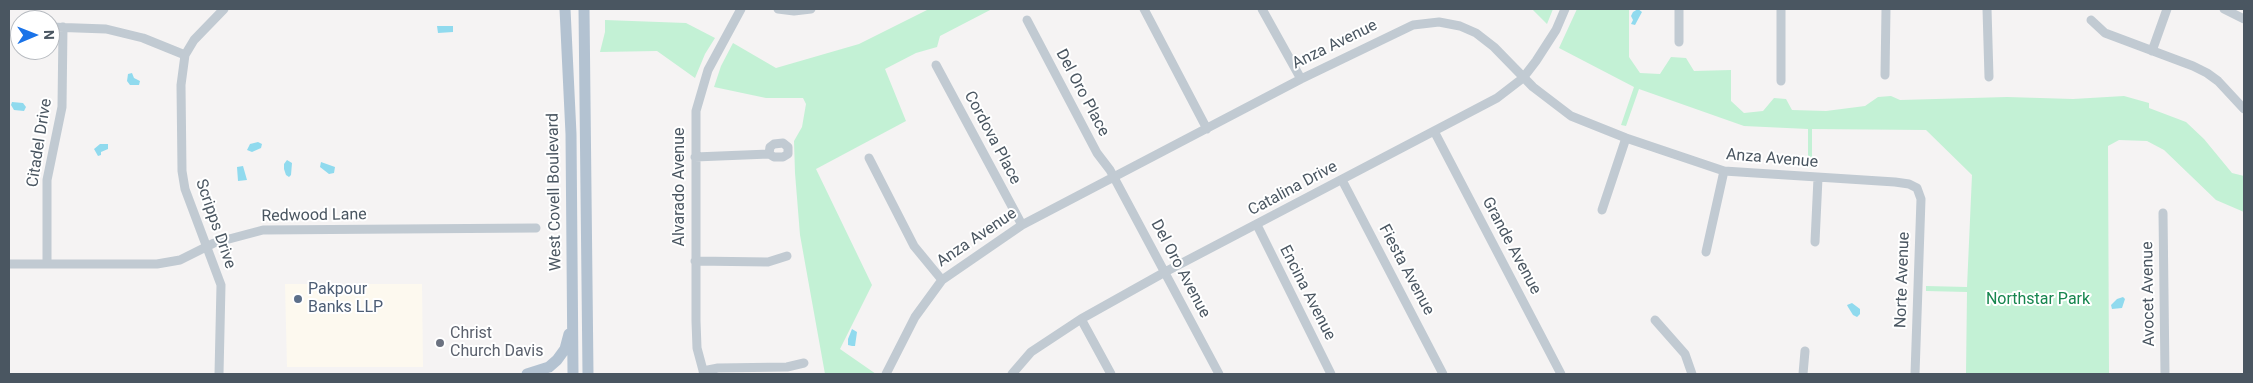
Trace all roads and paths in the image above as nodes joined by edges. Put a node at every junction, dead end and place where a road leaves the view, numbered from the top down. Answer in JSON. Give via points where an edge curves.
{"nodes":[{"id":1,"x":224,"y":9,"type":"edge"},
{"id":2,"x":565,"y":9,"type":"edge"},
{"id":3,"x":584,"y":9,"type":"edge"},
{"id":4,"x":741,"y":9,"type":"edge"},
{"id":5,"x":778,"y":9,"type":"edge"},
{"id":6,"x":811,"y":9,"type":"edge"},
{"id":7,"x":1144,"y":9,"type":"edge"},
{"id":8,"x":1262,"y":9,"type":"edge"},
{"id":9,"x":1565,"y":9,"type":"edge"},
{"id":10,"x":1679,"y":9,"type":"edge"},
{"id":11,"x":1781,"y":9,"type":"edge"},
{"id":12,"x":1886,"y":9,"type":"edge"},
{"id":13,"x":1987,"y":9,"type":"edge"},
{"id":14,"x":2167,"y":9,"type":"edge"},
{"id":15,"x":2224,"y":9,"type":"edge"},
{"id":16,"x":2244,"y":19,"type":"edge"},
{"id":17,"x":1027,"y":20,"type":"dead end"},
{"id":18,"x":2091,"y":20,"type":"dead end"},
{"id":19,"x":63,"y":27,"type":"joint"},
{"id":20,"x":1679,"y":42,"type":"dead end"},
{"id":21,"x":2152,"y":50,"type":"junction"},
{"id":22,"x":185,"y":55,"type":"junction"},
{"id":23,"x":936,"y":65,"type":"dead end"},
{"id":24,"x":1885,"y":74,"type":"dead end"},
{"id":25,"x":1989,"y":77,"type":"dead end"},
{"id":26,"x":1301,"y":78,"type":"junction"},
{"id":27,"x":1523,"y":78,"type":"junction"},
{"id":28,"x":1781,"y":81,"type":"dead end"},
{"id":29,"x":2244,"y":109,"type":"edge"},
{"id":30,"x":1207,"y":129,"type":"junction"},
{"id":31,"x":1434,"y":131,"type":"junction"},
{"id":32,"x":1626,"y":138,"type":"junction"},
{"id":33,"x":768,"y":154,"type":"dead end"},
{"id":34,"x":695,"y":157,"type":"junction"},
{"id":35,"x":869,"y":158,"type":"dead end"},
{"id":36,"x":1724,"y":171,"type":"junction"},
{"id":37,"x":1114,"y":178,"type":"junction"},
{"id":38,"x":1818,"y":178,"type":"junction"},
{"id":39,"x":1342,"y":180,"type":"junction"},
{"id":40,"x":1917,"y":188,"type":"joint"},
{"id":41,"x":1602,"y":210,"type":"dead end"},
{"id":42,"x":2163,"y":213,"type":"dead end"},
{"id":43,"x":1257,"y":224,"type":"junction"},
{"id":44,"x":1022,"y":225,"type":"junction"},
{"id":45,"x":536,"y":228,"type":"dead end"},
{"id":46,"x":1814,"y":242,"type":"dead end"},
{"id":47,"x":205,"y":248,"type":"junction"},
{"id":48,"x":1706,"y":252,"type":"dead end"},
{"id":49,"x":787,"y":256,"type":"dead end"},
{"id":50,"x":696,"y":261,"type":"junction"},
{"id":51,"x":9,"y":264,"type":"edge"},
{"id":52,"x":47,"y":264,"type":"junction"},
{"id":53,"x":1165,"y":272,"type":"junction"},
{"id":54,"x":942,"y":280,"type":"junction"},
{"id":55,"x":573,"y":318,"type":"junction"},
{"id":56,"x":1081,"y":319,"type":"junction"},
{"id":57,"x":1655,"y":320,"type":"dead end"},
{"id":58,"x":1805,"y":351,"type":"dead end"},
{"id":59,"x":804,"y":363,"type":"dead end"},
{"id":60,"x":704,"y":373,"type":"edge"},
{"id":61,"x":219,"y":374,"type":"edge"},
{"id":62,"x":527,"y":374,"type":"edge"},
{"id":63,"x":573,"y":374,"type":"edge"},
{"id":64,"x":588,"y":374,"type":"edge"},
{"id":65,"x":886,"y":374,"type":"edge"},
{"id":66,"x":1012,"y":374,"type":"edge"},
{"id":67,"x":1111,"y":374,"type":"edge"},
{"id":68,"x":1220,"y":374,"type":"edge"},
{"id":69,"x":1331,"y":374,"type":"edge"},
{"id":70,"x":1443,"y":374,"type":"edge"},
{"id":71,"x":1561,"y":374,"type":"edge"},
{"id":72,"x":1692,"y":374,"type":"edge"},
{"id":73,"x":1803,"y":374,"type":"edge"},
{"id":74,"x":1915,"y":374,"type":"edge"},
{"id":75,"x":2165,"y":374,"type":"edge"}],
"edges":[{"from":1,"to":22,"type":"street","name":"Scripps Drive","via":[[194,40]]},
{"from":2,"to":55,"type":"main road","name":"West Covell Boulevard","via":[[571,134]]},
{"from":3,"to":64,"type":"main road","name":"West Covell Boulevard"},
{"from":4,"to":34,"type":"street","name":"Alvarado Avenue","via":[[699,93]]},
{"from":5,"to":6,"type":"street"},
{"from":7,"to":30,"type":"street"},
{"from":8,"to":26,"type":"street"},
{"from":9,"to":27,"type":"street","name":"Catalina Drive","via":[[1550,41]]},
{"from":10,"to":20,"type":"street"},
{"from":11,"to":28,"type":"street"},
{"from":12,"to":24,"type":"street"},
{"from":13,"to":25,"type":"street"},
{"from":14,"to":21,"type":"street"},
{"from":15,"to":16,"type":"street"},
{"from":17,"to":37,"type":"street","name":"Del Oro Place","via":[[1097,153]]},
{"from":18,"to":21,"type":"street","via":[[2105,33]]},
{"from":19,"to":22,"type":"street","via":[[106,28],[143,38]]},
{"from":19,"to":52,"type":"street","name":"Citadel Drive","via":[[62,107],[47,180]]},
{"from":21,"to":29,"type":"street","via":[[2207,73]]},
{"from":22,"to":47,"type":"street","name":"Scripps Drive","via":[[181,85],[182,171]]},
{"from":23,"to":44,"type":"street","name":"Cordova Place"},
{"from":26,"to":27,"type":"street","name":"Anza Avenue","via":[[1413,24],[1439,22],[1476,33]]},
{"from":26,"to":30,"type":"street","name":"Anza Avenue"},
{"from":27,"to":31,"type":"street","name":"Catalina Drive","via":[[1497,98]]},
{"from":27,"to":32,"type":"street","name":"Anza Avenue","via":[[1571,116]]},
{"from":30,"to":37,"type":"street","name":"Anza Avenue"},
{"from":31,"to":39,"type":"street","name":"Catalina Drive"},
{"from":31,"to":71,"type":"street","name":"Grande Avenue"},
{"from":32,"to":36,"type":"street","name":"Anza Avenue"},
{"from":32,"to":41,"type":"street"},
{"from":33,"to":34,"type":"street"},
{"from":34,"to":50,"type":"street","name":"Alvarado Avenue"},
{"from":35,"to":54,"type":"street","via":[[914,246]]},
{"from":36,"to":38,"type":"street","name":"Anza Avenue"},
{"from":36,"to":48,"type":"street"},
{"from":37,"to":44,"type":"street","name":"Anza Avenue"},
{"from":37,"to":53,"type":"street","name":"Del Oro Avenue"},
{"from":38,"to":40,"type":"street","name":"Anza Avenue","via":[[1895,182]]},
{"from":38,"to":46,"type":"street"},
{"from":39,"to":43,"type":"street","name":"Catalina Drive"},
{"from":39,"to":70,"type":"street","name":"Fiesta Avenue"},
{"from":40,"to":74,"type":"street","name":"Norte Avenue","via":[[1921,199]]},
{"from":42,"to":75,"type":"street","name":"Avocet Avenue"},
{"from":43,"to":53,"type":"street","name":"Catalina Drive"},
{"from":43,"to":69,"type":"street","name":"Encina Avenue"},
{"from":44,"to":54,"type":"street","name":"Anza Avenue"},
{"from":45,"to":47,"type":"street","name":"Redwood Lane","via":[[263,230]]},
{"from":47,"to":52,"type":"street","name":"Redwood Lane","via":[[180,260],[156,264]]},
{"from":47,"to":61,"type":"street","name":"Scripps Drive","via":[[221,285]]},
{"from":49,"to":50,"type":"street","via":[[768,262]]},
{"from":50,"to":60,"type":"street","name":"Alvarado Avenue","via":[[697,348]]},
{"from":51,"to":52,"type":"street","name":"Redwood Lane"},
{"from":53,"to":56,"type":"street","name":"Catalina Drive"},
{"from":53,"to":68,"type":"street","name":"Del Oro Avenue"},
{"from":54,"to":65,"type":"street","name":"Anza Avenue","via":[[915,317]]},
{"from":55,"to":62,"type":"main road","via":[[565,349],[558,360],[549,367]]},
{"from":55,"to":63,"type":"main road","name":"West Covell Boulevard"},
{"from":56,"to":66,"type":"street","name":"Catalina Drive","via":[[1031,352]]},
{"from":56,"to":67,"type":"street"},
{"from":57,"to":72,"type":"street","via":[[1685,354]]},
{"from":58,"to":73,"type":"street"},
{"from":59,"to":60,"type":"street","via":[[787,367],[718,368]]}]}
